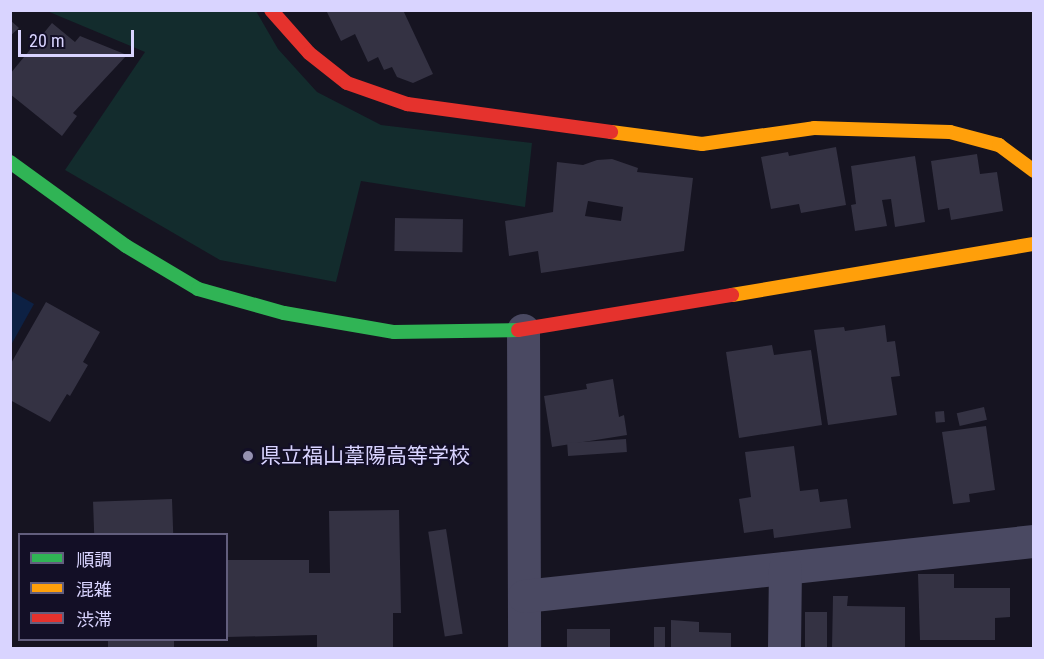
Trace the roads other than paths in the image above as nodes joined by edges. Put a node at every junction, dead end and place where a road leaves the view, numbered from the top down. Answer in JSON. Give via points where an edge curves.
{"nodes":[{"id":1,"x":271,"y":10,"type":"edge"},
{"id":2,"x":10,"y":162,"type":"edge"},
{"id":3,"x":1034,"y":171,"type":"edge"},
{"id":4,"x":1034,"y":244,"type":"edge"},
{"id":5,"x":523,"y":330,"type":"junction"},
{"id":6,"x":1034,"y":541,"type":"edge"},
{"id":7,"x":785,"y":568,"type":"junction"},
{"id":8,"x":524,"y":596,"type":"junction"},
{"id":9,"x":524,"y":648,"type":"edge"},
{"id":10,"x":784,"y":648,"type":"edge"}],
"edges":[{"from":1,"to":3,"type":"street","via":[[309,53],[347,83],[407,104],[702,144],[814,128],[950,132],[999,145]]},
{"from":2,"to":5,"type":"street","via":[[126,246],[198,289],[284,313],[394,332]]},
{"from":4,"to":5,"type":"street"},
{"from":5,"to":8,"type":"street"},
{"from":6,"to":7,"type":"street"},
{"from":7,"to":8,"type":"street"},
{"from":7,"to":10,"type":"street"},
{"from":8,"to":9,"type":"street"}]}
